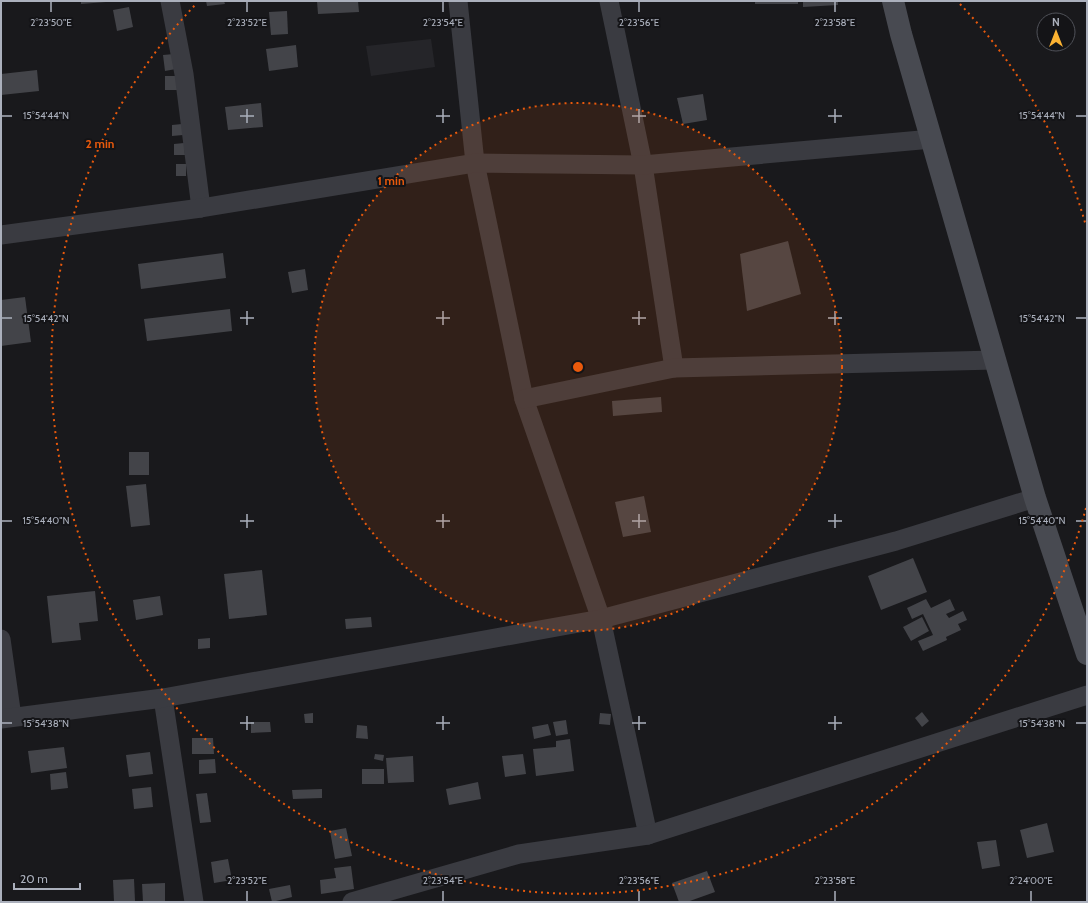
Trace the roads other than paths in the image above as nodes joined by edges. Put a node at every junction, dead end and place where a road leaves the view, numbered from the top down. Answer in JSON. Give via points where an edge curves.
{"nodes":[{"id":1,"x":170,"y":1,"type":"edge"},
{"id":2,"x":458,"y":1,"type":"edge"},
{"id":3,"x":609,"y":1,"type":"edge"},
{"id":4,"x":893,"y":1,"type":"edge"},
{"id":5,"x":932,"y":139,"type":"junction"},
{"id":6,"x":476,"y":163,"type":"junction"},
{"id":7,"x":643,"y":165,"type":"junction"},
{"id":8,"x":201,"y":208,"type":"junction"},
{"id":9,"x":1,"y":234,"type":"edge"},
{"id":10,"x":995,"y":360,"type":"junction"},
{"id":11,"x":674,"y":368,"type":"junction"},
{"id":12,"x":524,"y":399,"type":"junction"},
{"id":13,"x":1035,"y":498,"type":"junction"},
{"id":14,"x":601,"y":619,"type":"junction"},
{"id":15,"x":1,"y":639,"type":"edge"},
{"id":16,"x":1087,"y":654,"type":"edge"},
{"id":17,"x":1087,"y":695,"type":"edge"},
{"id":18,"x":163,"y":698,"type":"junction"},
{"id":19,"x":7,"y":718,"type":"edge"},
{"id":20,"x":648,"y":835,"type":"junction"},
{"id":21,"x":194,"y":902,"type":"edge"},
{"id":22,"x":352,"y":902,"type":"edge"}],
"edges":[{"from":1,"to":8,"type":"street","via":[[184,74]]},
{"from":2,"to":6,"type":"street"},
{"from":3,"to":7,"type":"street"},
{"from":4,"to":5,"type":"main road"},
{"from":5,"to":7,"type":"street"},
{"from":5,"to":10,"type":"main road"},
{"from":6,"to":7,"type":"street"},
{"from":6,"to":8,"type":"street"},
{"from":6,"to":12,"type":"street"},
{"from":7,"to":11,"type":"street"},
{"from":8,"to":9,"type":"street"},
{"from":10,"to":11,"type":"street"},
{"from":10,"to":13,"type":"main road"},
{"from":11,"to":12,"type":"street"},
{"from":12,"to":14,"type":"street"},
{"from":13,"to":14,"type":"street","via":[[896,541]]},
{"from":13,"to":16,"type":"main road"},
{"from":14,"to":18,"type":"street"},
{"from":14,"to":20,"type":"street"},
{"from":15,"to":19,"type":"street"},
{"from":17,"to":20,"type":"street"},
{"from":18,"to":19,"type":"street"},
{"from":18,"to":21,"type":"street"},
{"from":20,"to":22,"type":"street","via":[[519,854]]}]}
